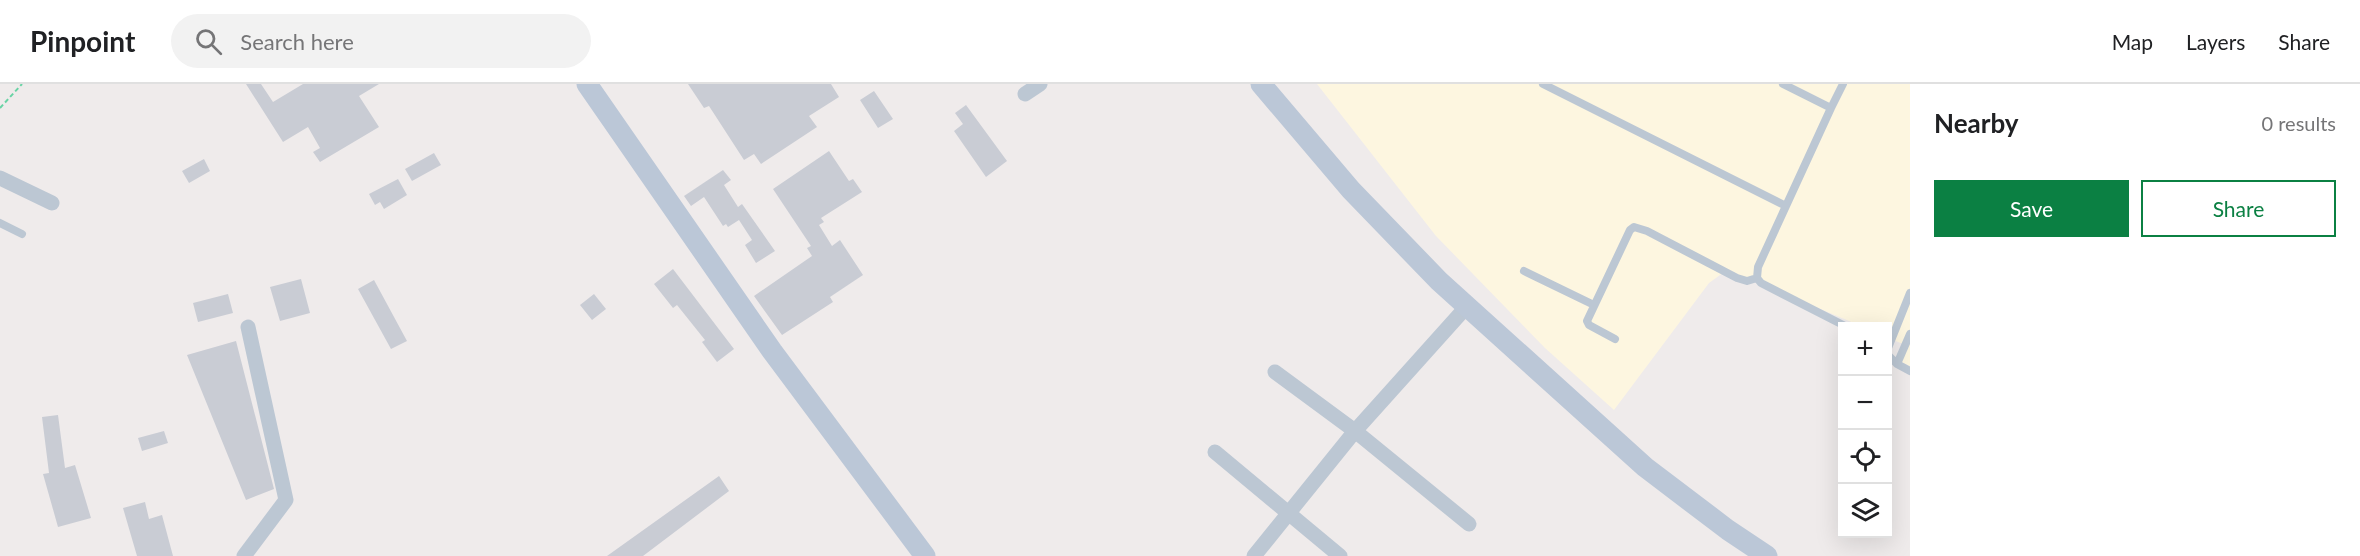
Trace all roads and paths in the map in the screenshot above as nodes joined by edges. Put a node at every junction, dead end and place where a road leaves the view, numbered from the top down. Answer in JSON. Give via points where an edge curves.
{"nodes":[{"id":1,"x":22,"y":84,"type":"edge"},
{"id":2,"x":587,"y":84,"type":"edge"},
{"id":3,"x":1040,"y":84,"type":"edge"},
{"id":4,"x":1261,"y":84,"type":"edge"},
{"id":5,"x":1543,"y":84,"type":"edge"},
{"id":6,"x":1783,"y":84,"type":"edge"},
{"id":7,"x":1843,"y":84,"type":"edge"},
{"id":8,"x":1025,"y":94,"type":"dead end"},
{"id":9,"x":0,"y":108,"type":"edge"},
{"id":10,"x":1831,"y":108,"type":"junction"},
{"id":11,"x":0,"y":178,"type":"edge"},
{"id":12,"x":52,"y":203,"type":"dead end"},
{"id":13,"x":1786,"y":206,"type":"junction"},
{"id":14,"x":0,"y":223,"type":"edge"},
{"id":15,"x":22,"y":234,"type":"dead end"},
{"id":16,"x":1524,"y":271,"type":"dead end"},
{"id":17,"x":1757,"y":278,"type":"junction"},
{"id":18,"x":1910,"y":293,"type":"edge"},
{"id":19,"x":1594,"y":305,"type":"junction"},
{"id":20,"x":1463,"y":309,"type":"junction"},
{"id":21,"x":1838,"y":322,"type":"edge"},
{"id":22,"x":248,"y":327,"type":"dead end"},
{"id":23,"x":1892,"y":334,"type":"edge"},
{"id":24,"x":1910,"y":334,"type":"edge"},
{"id":25,"x":1615,"y":339,"type":"dead end"},
{"id":26,"x":1892,"y":344,"type":"edge"},
{"id":27,"x":1907,"y":348,"type":"edge"},
{"id":28,"x":1892,"y":360,"type":"edge"},
{"id":29,"x":1897,"y":364,"type":"junction"},
{"id":30,"x":1910,"y":371,"type":"edge"},
{"id":31,"x":1275,"y":372,"type":"dead end"},
{"id":32,"x":1355,"y":431,"type":"junction"},
{"id":33,"x":1215,"y":452,"type":"dead end"},
{"id":34,"x":1290,"y":513,"type":"junction"},
{"id":35,"x":1469,"y":524,"type":"dead end"},
{"id":36,"x":244,"y":556,"type":"edge"},
{"id":37,"x":925,"y":556,"type":"edge"},
{"id":38,"x":1254,"y":556,"type":"edge"},
{"id":39,"x":1340,"y":556,"type":"edge"},
{"id":40,"x":1746,"y":556,"type":"edge"},
{"id":41,"x":1767,"y":556,"type":"edge"}],
"edges":[{"from":1,"to":9,"type":"path"},
{"from":2,"to":37,"type":"main road","via":[[772,351]]},
{"from":3,"to":8,"type":"street"},
{"from":4,"to":20,"type":"main road","via":[[1351,190]]},
{"from":5,"to":13,"type":"lane"},
{"from":6,"to":10,"type":"lane"},
{"from":7,"to":10,"type":"lane"},
{"from":10,"to":13,"type":"lane"},
{"from":11,"to":12,"type":"street"},
{"from":13,"to":17,"type":"lane","via":[[1758,267]]},
{"from":14,"to":15,"type":"lane"},
{"from":16,"to":19,"type":"lane"},
{"from":17,"to":19,"type":"lane","via":[[1737,278],[1635,227]]},
{"from":17,"to":21,"type":"lane"},
{"from":18,"to":23,"type":"lane"},
{"from":19,"to":25,"type":"lane","via":[[1589,325]]},
{"from":20,"to":32,"type":"street"},
{"from":20,"to":40,"type":"main road","via":[[1570,417],[1645,483]]},
{"from":20,"to":41,"type":"main road","via":[[1645,467]]},
{"from":22,"to":36,"type":"street","via":[[286,500]]},
{"from":24,"to":27,"type":"lane"},
{"from":26,"to":27,"type":"lane"},
{"from":27,"to":29,"type":"lane"},
{"from":28,"to":29,"type":"lane"},
{"from":29,"to":30,"type":"lane"},
{"from":31,"to":32,"type":"street"},
{"from":32,"to":34,"type":"street"},
{"from":32,"to":35,"type":"street"},
{"from":33,"to":34,"type":"street"},
{"from":34,"to":38,"type":"street"},
{"from":34,"to":39,"type":"street"}]}
